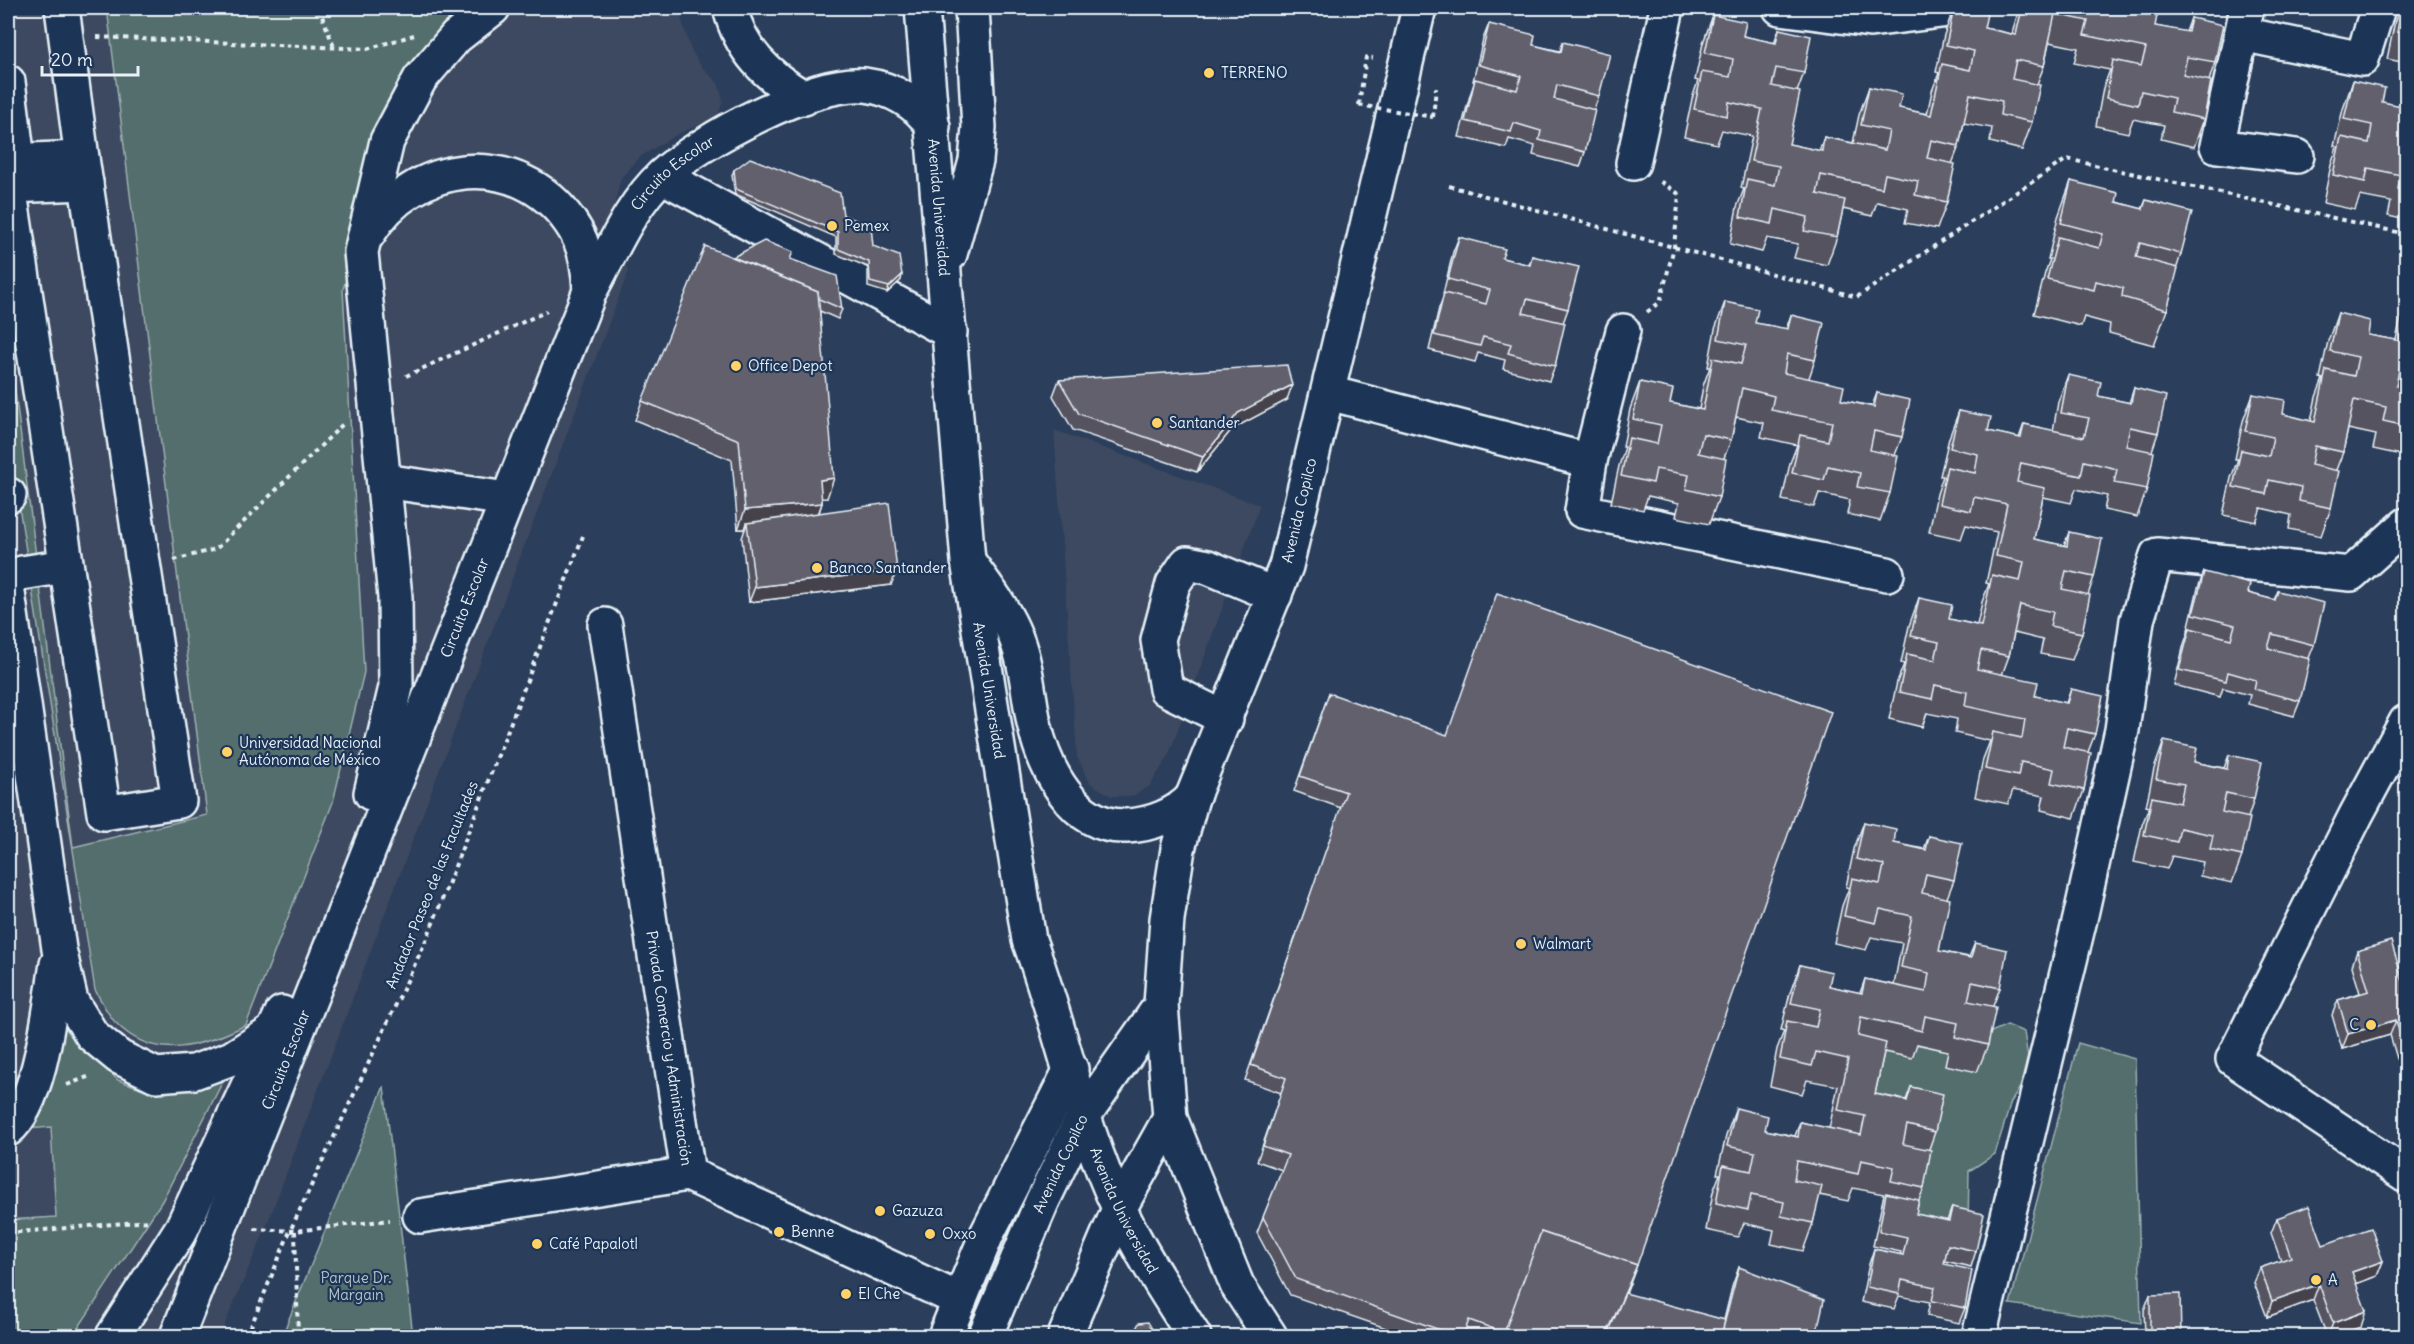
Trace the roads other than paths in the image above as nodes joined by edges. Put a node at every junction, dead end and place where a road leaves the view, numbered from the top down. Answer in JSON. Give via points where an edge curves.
{"nodes":[{"id":1,"x":493,"y":8,"type":"edge"},
{"id":2,"x":730,"y":8,"type":"edge"},
{"id":3,"x":922,"y":8,"type":"edge"},
{"id":4,"x":972,"y":8,"type":"edge"},
{"id":5,"x":1419,"y":8,"type":"edge"},
{"id":6,"x":1667,"y":8,"type":"edge"},
{"id":7,"x":1780,"y":8,"type":"edge"},
{"id":8,"x":1965,"y":8,"type":"edge"},
{"id":9,"x":2378,"y":8,"type":"edge"},
{"id":10,"x":2245,"y":21,"type":"edge"},
{"id":11,"x":64,"y":23,"type":"edge"},
{"id":12,"x":8,"y":82,"type":"edge"},
{"id":13,"x":804,"y":98,"type":"junction"},
{"id":14,"x":933,"y":126,"type":"junction"},
{"id":15,"x":2298,"y":156,"type":"dead end"},
{"id":16,"x":1633,"y":163,"type":"road end"},
{"id":17,"x":84,"y":171,"type":"junction"},
{"id":18,"x":11,"y":173,"type":"edge"},
{"id":19,"x":662,"y":176,"type":"junction"},
{"id":20,"x":361,"y":252,"type":"junction"},
{"id":21,"x":945,"y":272,"type":"junction"},
{"id":22,"x":590,"y":291,"type":"junction"},
{"id":23,"x":1623,"y":331,"type":"road end"},
{"id":24,"x":950,"y":332,"type":"junction"},
{"id":25,"x":1329,"y":393,"type":"junction"},
{"id":26,"x":1590,"y":461,"type":"junction"},
{"id":27,"x":384,"y":481,"type":"junction"},
{"id":28,"x":507,"y":499,"type":"junction"},
{"id":29,"x":2406,"y":525,"type":"edge"},
{"id":30,"x":968,"y":561,"type":"junction"},
{"id":31,"x":66,"y":566,"type":"junction"},
{"id":32,"x":1887,"y":574,"type":"dead end"},
{"id":33,"x":15,"y":583,"type":"edge"},
{"id":34,"x":1275,"y":595,"type":"junction"},
{"id":35,"x":605,"y":625,"type":"dead end"},
{"id":36,"x":1226,"y":719,"type":"junction"},
{"id":37,"x":2406,"y":722,"type":"edge"},
{"id":38,"x":1192,"y":798,"type":"junction"},
{"id":39,"x":59,"y":949,"type":"junction"},
{"id":40,"x":1161,"y":1005,"type":"junction"},
{"id":41,"x":274,"y":1031,"type":"junction"},
{"id":42,"x":1071,"y":1069,"type":"junction"},
{"id":43,"x":1084,"y":1115,"type":"junction"},
{"id":44,"x":1170,"y":1118,"type":"junction"},
{"id":45,"x":8,"y":1129,"type":"edge"},
{"id":46,"x":688,"y":1174,"type":"junction"},
{"id":47,"x":2406,"y":1175,"type":"edge"},
{"id":48,"x":1119,"y":1209,"type":"junction"},
{"id":49,"x":420,"y":1216,"type":"road end"},
{"id":50,"x":960,"y":1300,"type":"junction"},
{"id":51,"x":113,"y":1336,"type":"edge"},
{"id":52,"x":177,"y":1336,"type":"edge"},
{"id":53,"x":945,"y":1336,"type":"edge"},
{"id":54,"x":985,"y":1336,"type":"edge"},
{"id":55,"x":1065,"y":1336,"type":"edge"},
{"id":56,"x":1194,"y":1336,"type":"edge"},
{"id":57,"x":1270,"y":1336,"type":"edge"},
{"id":58,"x":1978,"y":1336,"type":"edge"}],
"edges":[{"from":1,"to":20,"type":"street","name":"Circuito Escolar","via":[[456,37],[420,79],[387,141]]},
{"from":2,"to":13,"type":"street","via":[[752,57],[777,81]]},
{"from":3,"to":14,"type":"street","name":"Avenida Universidad"},
{"from":4,"to":21,"type":"street","via":[[979,127],[976,161]]},
{"from":5,"to":25,"type":"street","name":"Avenida Copilco"},
{"from":6,"to":16,"type":"street"},
{"from":7,"to":8,"type":"street","via":[[1870,20]]},
{"from":9,"to":10,"type":"street","via":[[2362,59]]},
{"from":10,"to":15,"type":"street","via":[[2217,146]]},
{"from":11,"to":17,"type":"street"},
{"from":12,"to":18,"type":"street"},
{"from":13,"to":14,"type":"street","name":"Circuito Escolar","via":[[843,86],[882,88],[910,101]]},
{"from":13,"to":19,"type":"street","name":"Circuito Escolar","via":[[723,133]]},
{"from":14,"to":21,"type":"street","name":"Avenida Universidad"},
{"from":17,"to":18,"type":"street"},
{"from":17,"to":31,"type":"street","via":[[179,801],[104,813]]},
{"from":18,"to":31,"type":"street"},
{"from":19,"to":22,"type":"street","name":"Circuito Escolar","via":[[634,212]]},
{"from":19,"to":24,"type":"street"},
{"from":20,"to":22,"type":"street","via":[[379,217],[406,191],[461,172],[501,174],[538,190],[572,223],[589,267]]},
{"from":20,"to":27,"type":"street","name":"Circuito Escolar"},
{"from":21,"to":24,"type":"street","name":"Avenida Universidad"},
{"from":22,"to":28,"type":"street","name":"Circuito Escolar"},
{"from":23,"to":26,"type":"street"},
{"from":24,"to":30,"type":"street","name":"Avenida Universidad"},
{"from":25,"to":26,"type":"street"},
{"from":25,"to":34,"type":"street","name":"Avenida Copilco","via":[[1286,566]]},
{"from":26,"to":32,"type":"street","via":[[1582,510]]},
{"from":27,"to":28,"type":"street"},
{"from":27,"to":41,"type":"street","name":"Circuito Escolar","via":[[395,597],[396,687],[376,781]]},
{"from":28,"to":52,"type":"street","name":"Circuito Escolar"},
{"from":29,"to":58,"type":"street","via":[[2358,574],[2157,555],[2137,620],[2122,730],[2083,908]]},
{"from":30,"to":38,"type":"street","via":[[1003,609],[1012,629],[1024,663],[1042,749],[1070,801],[1088,816],[1122,826],[1158,820]]},
{"from":30,"to":42,"type":"street","name":"Avenida Universidad","via":[[1029,940]]},
{"from":31,"to":33,"type":"street"},
{"from":33,"to":39,"type":"street","name":"Circuito Escolar"},
{"from":34,"to":36,"type":"street","name":"Avenida Copilco"},
{"from":34,"to":36,"type":"street","via":[[1208,567],[1187,563],[1173,584],[1158,640],[1166,689]]},
{"from":35,"to":46,"type":"street","name":"Privada Comercio y Administración"},
{"from":36,"to":38,"type":"street","name":"Avenida Copilco"},
{"from":37,"to":47,"type":"street","via":[[2233,1059]]},
{"from":38,"to":40,"type":"street","name":"Avenida Copilco","via":[[1178,849],[1167,919]]},
{"from":39,"to":41,"type":"street","name":"Circuito Escolar","via":[[71,1001],[92,1035],[119,1057],[156,1074],[194,1072],[232,1058]]},
{"from":39,"to":45,"type":"street","via":[[42,1057],[24,1107]]},
{"from":40,"to":43,"type":"street","name":"Avenida Copilco"},
{"from":40,"to":44,"type":"street","name":"Avenida Copilco"},
{"from":41,"to":51,"type":"street","name":"Circuito Escolar","via":[[187,1218]]},
{"from":42,"to":43,"type":"street","name":"Avenida Universidad"},
{"from":42,"to":50,"type":"street","via":[[987,1234]]},
{"from":43,"to":48,"type":"street","name":"Avenida Universidad"},
{"from":43,"to":54,"type":"street","name":"Avenida Copilco"},
{"from":44,"to":48,"type":"street"},
{"from":44,"to":57,"type":"street","via":[[1237,1285]]},
{"from":46,"to":49,"type":"street"},
{"from":46,"to":50,"type":"street","name":"Privada Comercio y Administración"},
{"from":48,"to":55,"type":"street"},
{"from":48,"to":56,"type":"street","name":"Avenida Universidad","via":[[1158,1281]]},
{"from":50,"to":53,"type":"street"}]}
